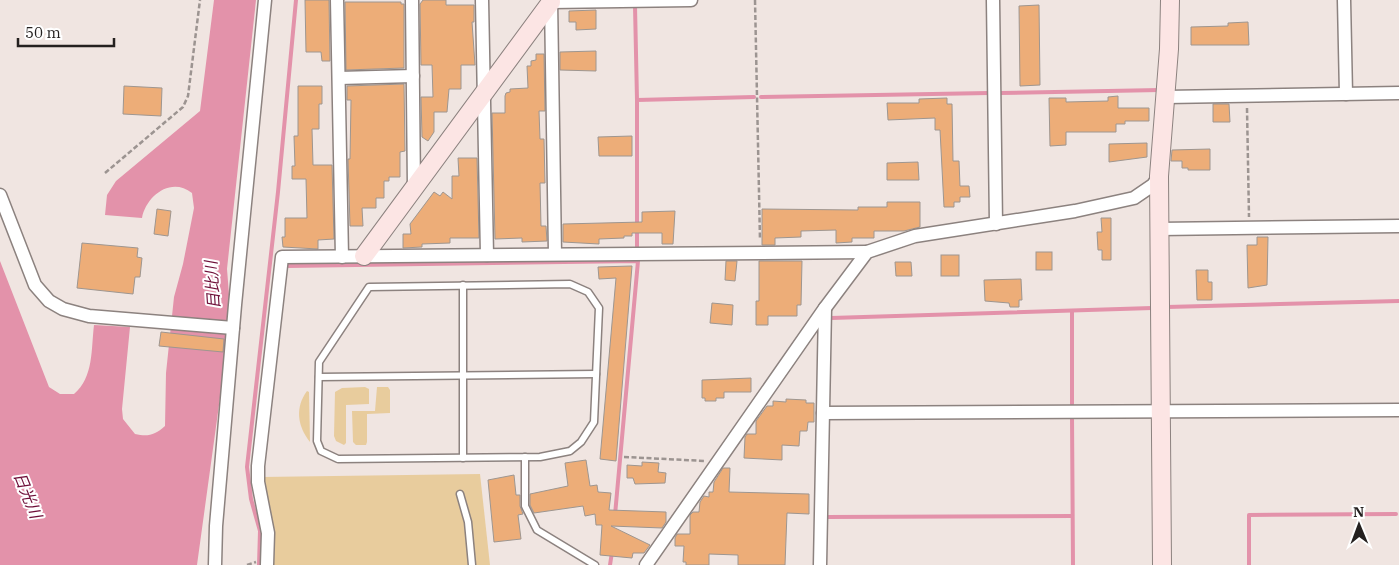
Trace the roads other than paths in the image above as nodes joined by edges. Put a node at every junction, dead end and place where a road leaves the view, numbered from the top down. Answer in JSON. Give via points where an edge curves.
{"nodes":[{"id":1,"x":265,"y":0,"type":"edge"},
{"id":2,"x":337,"y":0,"type":"edge"},
{"id":3,"x":412,"y":0,"type":"edge"},
{"id":4,"x":482,"y":0,"type":"edge"},
{"id":5,"x":691,"y":0,"type":"edge"},
{"id":6,"x":993,"y":0,"type":"edge"},
{"id":7,"x":1170,"y":0,"type":"edge"},
{"id":8,"x":1344,"y":0,"type":"edge"},
{"id":9,"x":551,"y":1,"type":"edge"},
{"id":10,"x":413,"y":76,"type":"junction"},
{"id":11,"x":338,"y":78,"type":"junction"},
{"id":12,"x":1346,"y":90,"type":"junction"},
{"id":13,"x":484,"y":93,"type":"junction"},
{"id":14,"x":1399,"y":93,"type":"edge"},
{"id":15,"x":1166,"y":98,"type":"junction"},
{"id":16,"x":1159,"y":176,"type":"junction"},
{"id":17,"x":414,"y":188,"type":"junction"},
{"id":18,"x":0,"y":195,"type":"edge"},
{"id":19,"x":996,"y":224,"type":"junction"},
{"id":20,"x":1399,"y":226,"type":"edge"},
{"id":21,"x":1159,"y":230,"type":"junction"},
{"id":22,"x":867,"y":252,"type":"junction"},
{"id":23,"x":555,"y":254,"type":"junction"},
{"id":24,"x":486,"y":255,"type":"junction"},
{"id":25,"x":342,"y":256,"type":"junction"},
{"id":26,"x":364,"y":256,"type":"junction"},
{"id":27,"x":463,"y":285,"type":"junction"},
{"id":28,"x":825,"y":308,"type":"junction"},
{"id":29,"x":233,"y":328,"type":"junction"},
{"id":30,"x":463,"y":374,"type":"junction"},
{"id":31,"x":596,"y":374,"type":"junction"},
{"id":32,"x":319,"y":377,"type":"junction"},
{"id":33,"x":1399,"y":410,"type":"edge"},
{"id":34,"x":1160,"y":412,"type":"junction"},
{"id":35,"x":823,"y":413,"type":"junction"},
{"id":36,"x":525,"y":457,"type":"junction"},
{"id":37,"x":463,"y":458,"type":"junction"},
{"id":38,"x":460,"y":494,"type":"dead end"},
{"id":39,"x":215,"y":565,"type":"edge"},
{"id":40,"x":267,"y":565,"type":"edge"},
{"id":41,"x":472,"y":565,"type":"edge"},
{"id":42,"x":595,"y":565,"type":"edge"},
{"id":43,"x":646,"y":565,"type":"edge"},
{"id":44,"x":820,"y":565,"type":"edge"},
{"id":45,"x":1162,"y":565,"type":"edge"}],
"edges":[{"from":1,"to":29,"type":"street"},
{"from":2,"to":11,"type":"street"},
{"from":3,"to":10,"type":"street"},
{"from":4,"to":13,"type":"street"},
{"from":5,"to":9,"type":"street"},
{"from":6,"to":19,"type":"street"},
{"from":7,"to":15,"type":"street"},
{"from":8,"to":12,"type":"street"},
{"from":9,"to":13,"type":"street"},
{"from":9,"to":23,"type":"street"},
{"from":10,"to":11,"type":"street"},
{"from":10,"to":17,"type":"street"},
{"from":11,"to":25,"type":"street"},
{"from":12,"to":14,"type":"street"},
{"from":12,"to":15,"type":"street"},
{"from":13,"to":17,"type":"street"},
{"from":13,"to":24,"type":"street"},
{"from":15,"to":16,"type":"street"},
{"from":16,"to":19,"type":"street","via":[[1153,185],[1134,198]]},
{"from":16,"to":21,"type":"street"},
{"from":17,"to":26,"type":"street"},
{"from":18,"to":29,"type":"street","via":[[35,285],[49,301],[63,309],[89,316]]},
{"from":19,"to":22,"type":"street","via":[[915,236]]},
{"from":20,"to":21,"type":"street"},
{"from":21,"to":34,"type":"street"},
{"from":22,"to":23,"type":"street"},
{"from":22,"to":28,"type":"street"},
{"from":23,"to":24,"type":"street"},
{"from":24,"to":26,"type":"street"},
{"from":25,"to":26,"type":"street"},
{"from":25,"to":40,"type":"street","via":[[282,257],[258,466],[268,533]]},
{"from":27,"to":30,"type":"lane"},
{"from":27,"to":31,"type":"lane","via":[[570,284],[588,292],[599,308]]},
{"from":27,"to":32,"type":"lane","via":[[369,287],[319,362]]},
{"from":28,"to":35,"type":"street"},
{"from":28,"to":43,"type":"street"},
{"from":29,"to":39,"type":"street"},
{"from":30,"to":31,"type":"lane"},
{"from":30,"to":32,"type":"lane"},
{"from":30,"to":37,"type":"lane"},
{"from":31,"to":36,"type":"lane","via":[[594,422],[581,442],[570,451]]},
{"from":32,"to":37,"type":"lane","via":[[316,441],[321,451],[329,456],[338,460]]},
{"from":33,"to":34,"type":"street"},
{"from":34,"to":35,"type":"street"},
{"from":34,"to":45,"type":"street"},
{"from":35,"to":44,"type":"street"},
{"from":36,"to":37,"type":"lane"},
{"from":36,"to":42,"type":"lane","via":[[525,506],[537,530]]},
{"from":38,"to":41,"type":"lane","via":[[468,522]]}]}
